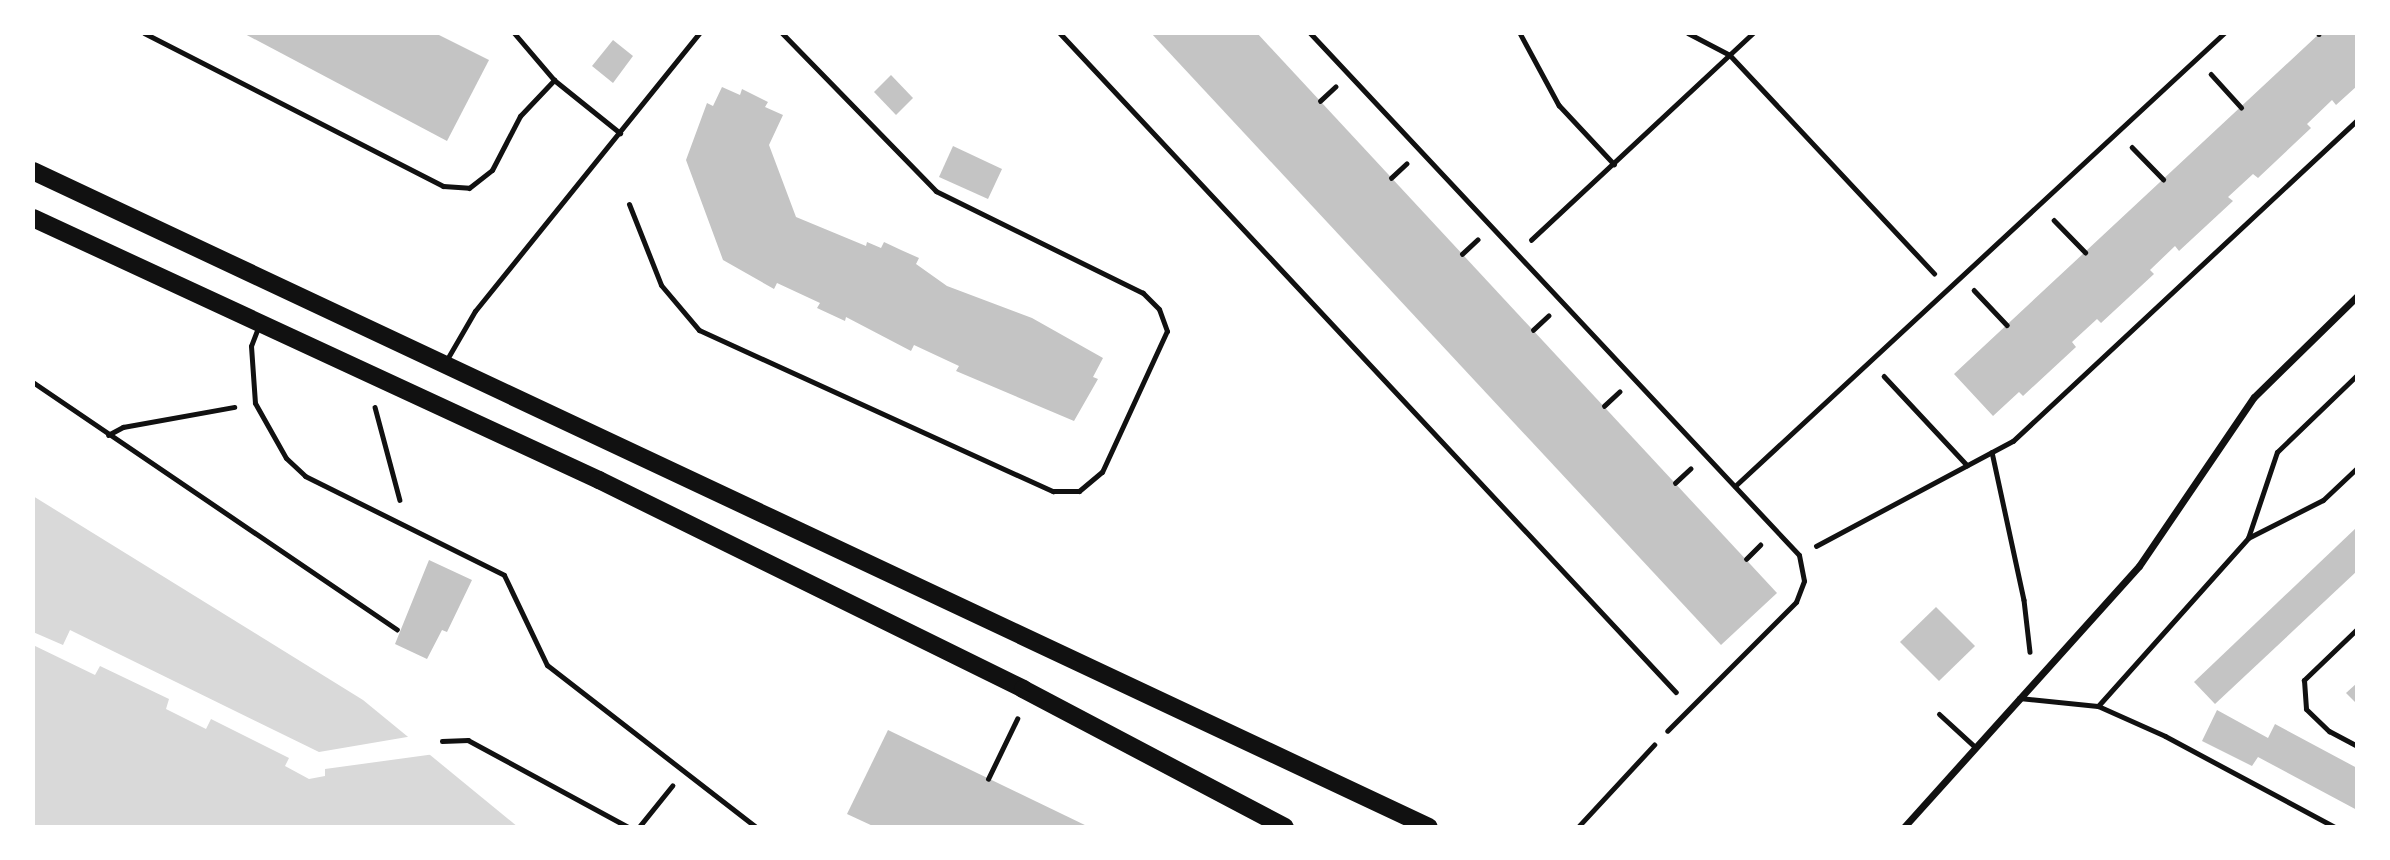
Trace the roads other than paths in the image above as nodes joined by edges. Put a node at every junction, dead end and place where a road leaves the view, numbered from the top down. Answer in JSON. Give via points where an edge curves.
{"nodes":[{"id":1,"x":144,"y":33,"type":"edge"},
{"id":2,"x":514,"y":33,"type":"edge"},
{"id":3,"x":699,"y":33,"type":"edge"},
{"id":4,"x":782,"y":33,"type":"edge"},
{"id":5,"x":1310,"y":33,"type":"edge"},
{"id":6,"x":2224,"y":33,"type":"edge"},
{"id":7,"x":554,"y":80,"type":"junction"},
{"id":8,"x":620,"y":133,"type":"junction"},
{"id":9,"x":33,"y":172,"type":"edge"},
{"id":10,"x":629,"y":204,"type":"dead end"},
{"id":11,"x":33,"y":218,"type":"edge"},
{"id":12,"x":2357,"y":296,"type":"edge"},
{"id":13,"x":260,"y":322,"type":"junction"},
{"id":14,"x":444,"y":364,"type":"junction"},
{"id":15,"x":2357,"y":375,"type":"edge"},
{"id":16,"x":2357,"y":468,"type":"edge"},
{"id":17,"x":1735,"y":486,"type":"junction"},
{"id":18,"x":2248,"y":538,"type":"junction"},
{"id":19,"x":2357,"y":629,"type":"edge"},
{"id":20,"x":2019,"y":698,"type":"junction"},
{"id":21,"x":2098,"y":706,"type":"junction"},
{"id":22,"x":1939,"y":714,"type":"dead end"},
{"id":23,"x":1667,"y":731,"type":"road end"},
{"id":24,"x":2357,"y":746,"type":"edge"},
{"id":25,"x":1975,"y":747,"type":"junction"},
{"id":26,"x":755,"y":827,"type":"edge"},
{"id":27,"x":1285,"y":827,"type":"edge"},
{"id":28,"x":1429,"y":827,"type":"edge"},
{"id":29,"x":1904,"y":827,"type":"edge"},
{"id":30,"x":2335,"y":827,"type":"edge"}],
"edges":[{"from":1,"to":7,"type":"lane","via":[[443,186],[468,188],[492,170],[520,116]]},
{"from":2,"to":7,"type":"lane"},
{"from":3,"to":8,"type":"lane"},
{"from":4,"to":10,"type":"lane","via":[[936,191],[1143,293],[1159,309],[1167,331],[1102,472],[1079,491],[1053,492],[699,330],[661,285]]},
{"from":5,"to":17,"type":"lane"},
{"from":6,"to":17,"type":"lane"},
{"from":7,"to":8,"type":"lane"},
{"from":8,"to":14,"type":"lane","via":[[474,311]]},
{"from":9,"to":14,"type":"main road"},
{"from":11,"to":13,"type":"main road"},
{"from":12,"to":20,"type":"street","via":[[2254,397],[2139,566]]},
{"from":13,"to":26,"type":"lane","via":[[251,346],[256,403],[286,458],[305,476],[504,575],[547,665]]},
{"from":13,"to":27,"type":"main road","via":[[599,480],[1023,689]]},
{"from":14,"to":28,"type":"main road"},
{"from":15,"to":18,"type":"lane","via":[[2277,452]]},
{"from":16,"to":18,"type":"lane","via":[[2323,500]]},
{"from":17,"to":23,"type":"lane","via":[[1800,555],[1804,581],[1796,602]]},
{"from":18,"to":21,"type":"lane"},
{"from":19,"to":24,"type":"lane","via":[[2304,680],[2306,709],[2329,731]]},
{"from":20,"to":21,"type":"lane"},
{"from":20,"to":25,"type":"street"},
{"from":21,"to":30,"type":"lane","via":[[2165,736]]},
{"from":22,"to":25,"type":"lane"},
{"from":25,"to":29,"type":"street"}]}
